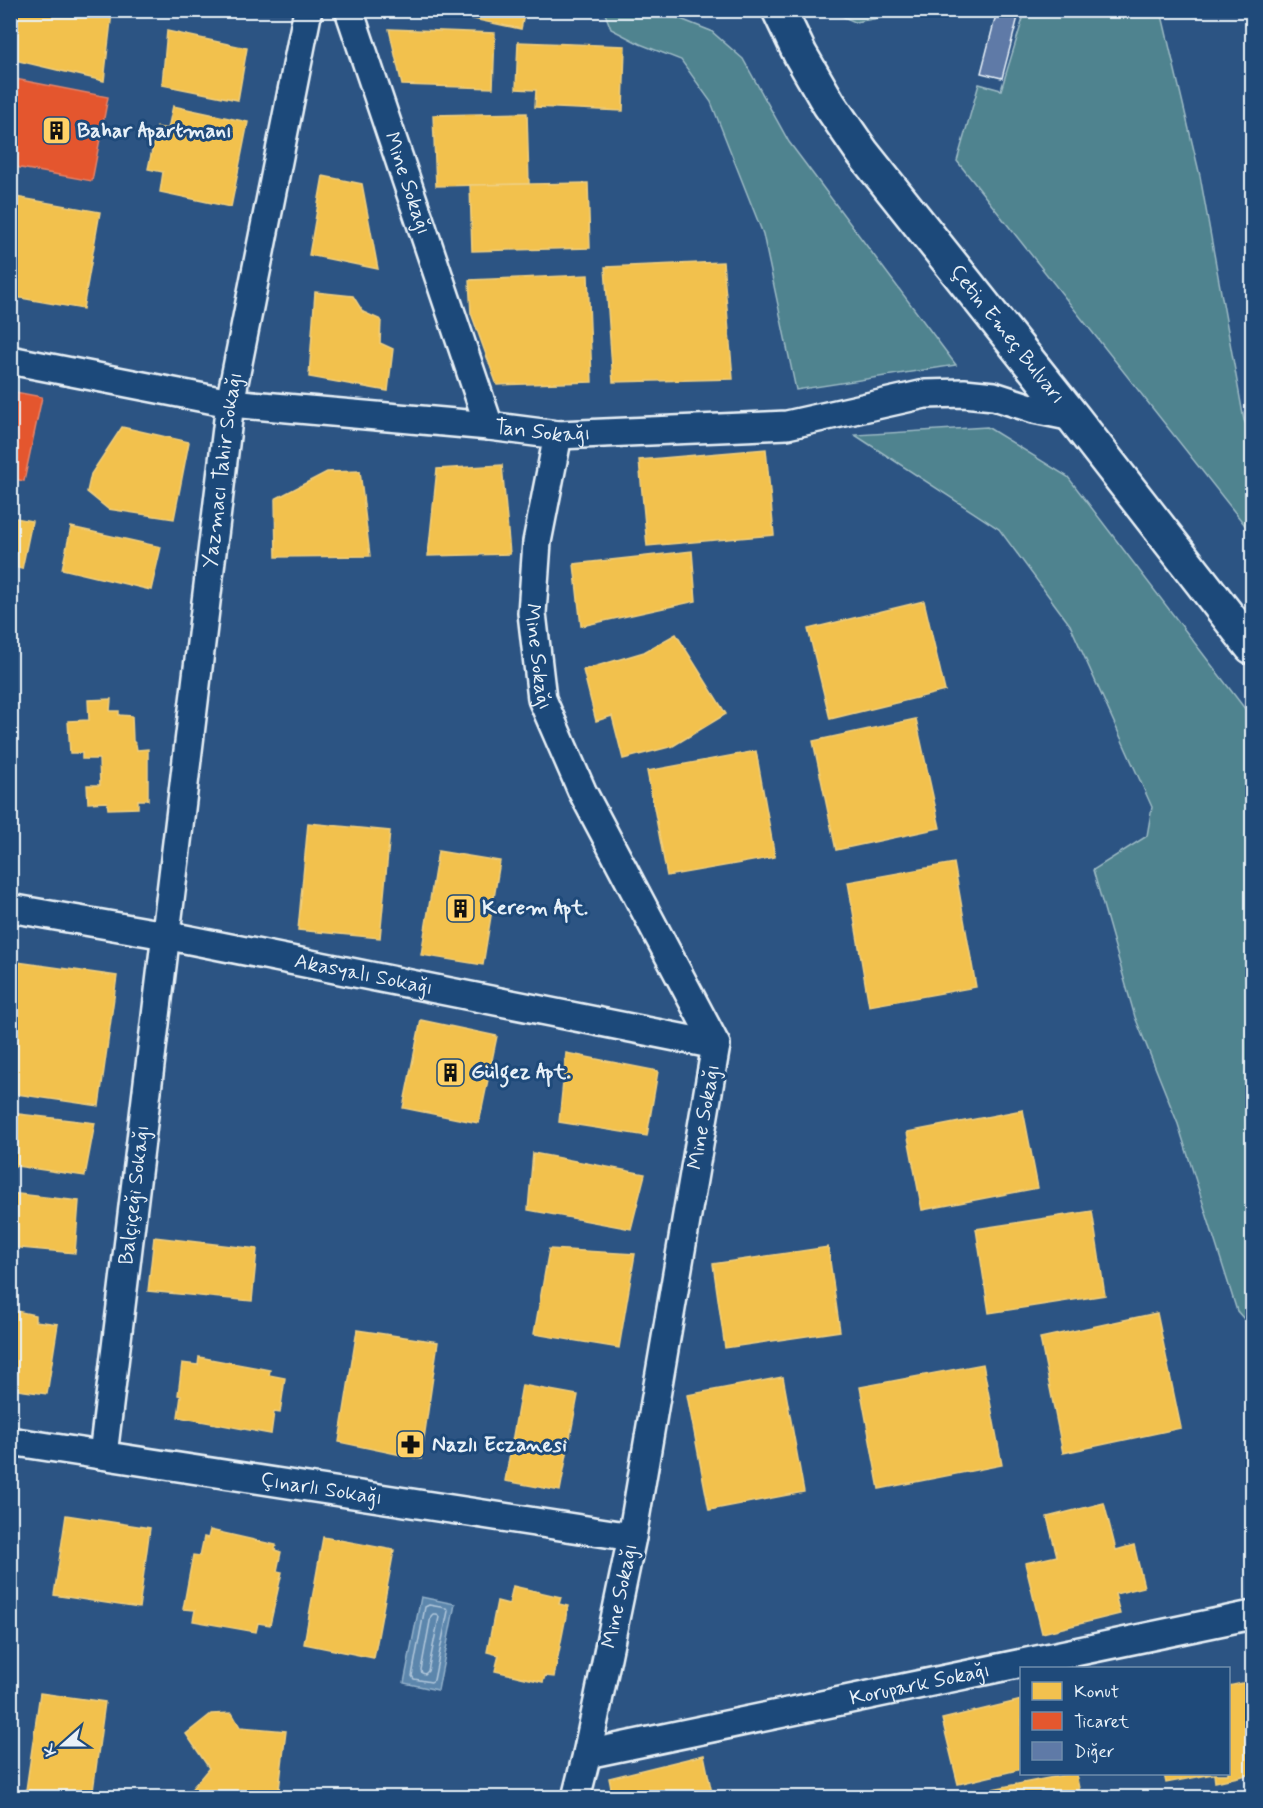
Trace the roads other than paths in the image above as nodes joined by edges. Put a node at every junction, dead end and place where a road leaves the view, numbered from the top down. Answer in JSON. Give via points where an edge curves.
{"nodes":[{"id":1,"x":308,"y":10,"type":"edge"},
{"id":2,"x":349,"y":10,"type":"edge"},
{"id":3,"x":779,"y":10,"type":"edge"},
{"id":4,"x":10,"y":360,"type":"edge"},
{"id":5,"x":230,"y":403,"type":"junction"},
{"id":6,"x":1073,"y":417,"type":"junction"},
{"id":7,"x":489,"y":426,"type":"junction"},
{"id":8,"x":558,"y":435,"type":"junction"},
{"id":9,"x":1252,"y":647,"type":"edge"},
{"id":10,"x":10,"y":908,"type":"edge"},
{"id":11,"x":165,"y":935,"type":"junction"},
{"id":12,"x":716,"y":1045,"type":"junction"},
{"id":13,"x":10,"y":1441,"type":"edge"},
{"id":14,"x":103,"y":1455,"type":"junction"},
{"id":15,"x":632,"y":1537,"type":"junction"},
{"id":16,"x":1252,"y":1615,"type":"edge"},
{"id":17,"x":587,"y":1754,"type":"junction"},
{"id":18,"x":576,"y":1797,"type":"edge"}],
"edges":[{"from":1,"to":5,"type":"street","name":"Yazmacı Tahir Sokağı"},
{"from":2,"to":7,"type":"street","name":"Mine Sokağı"},
{"from":3,"to":6,"type":"main road","name":"Çetin Emeç Bulvarı","via":[[828,105]]},
{"from":4,"to":5,"type":"street","name":"Tan Sokağı"},
{"from":5,"to":7,"type":"street","name":"Tan Sokağı"},
{"from":5,"to":11,"type":"street","name":"Yazmacı Tahir Sokağı"},
{"from":6,"to":8,"type":"street","name":"Tan Sokağı","via":[[994,396],[925,394],[787,425]]},
{"from":6,"to":9,"type":"main road","name":"Çetin Emeç Bulvarı"},
{"from":7,"to":8,"type":"street","name":"Tan Sokağı"},
{"from":8,"to":12,"type":"street","name":"Mine Sokağı","via":[[537,542],[531,613],[542,699],[582,791]]},
{"from":10,"to":11,"type":"street","name":"Akasyalı Sokağı"},
{"from":11,"to":12,"type":"street","name":"Akasyalı Sokağı"},
{"from":11,"to":14,"type":"street","name":"Balçiçeği Sokağı"},
{"from":12,"to":15,"type":"street","name":"Mine Sokağı"},
{"from":13,"to":14,"type":"street","name":"Çınarlı Sokağı"},
{"from":14,"to":15,"type":"street","name":"Çınarlı Sokağı"},
{"from":15,"to":17,"type":"street","name":"Mine Sokağı"},
{"from":16,"to":17,"type":"street","name":"Korupark Sokağı"},
{"from":17,"to":18,"type":"street","name":"Mine Sokağı"}]}
